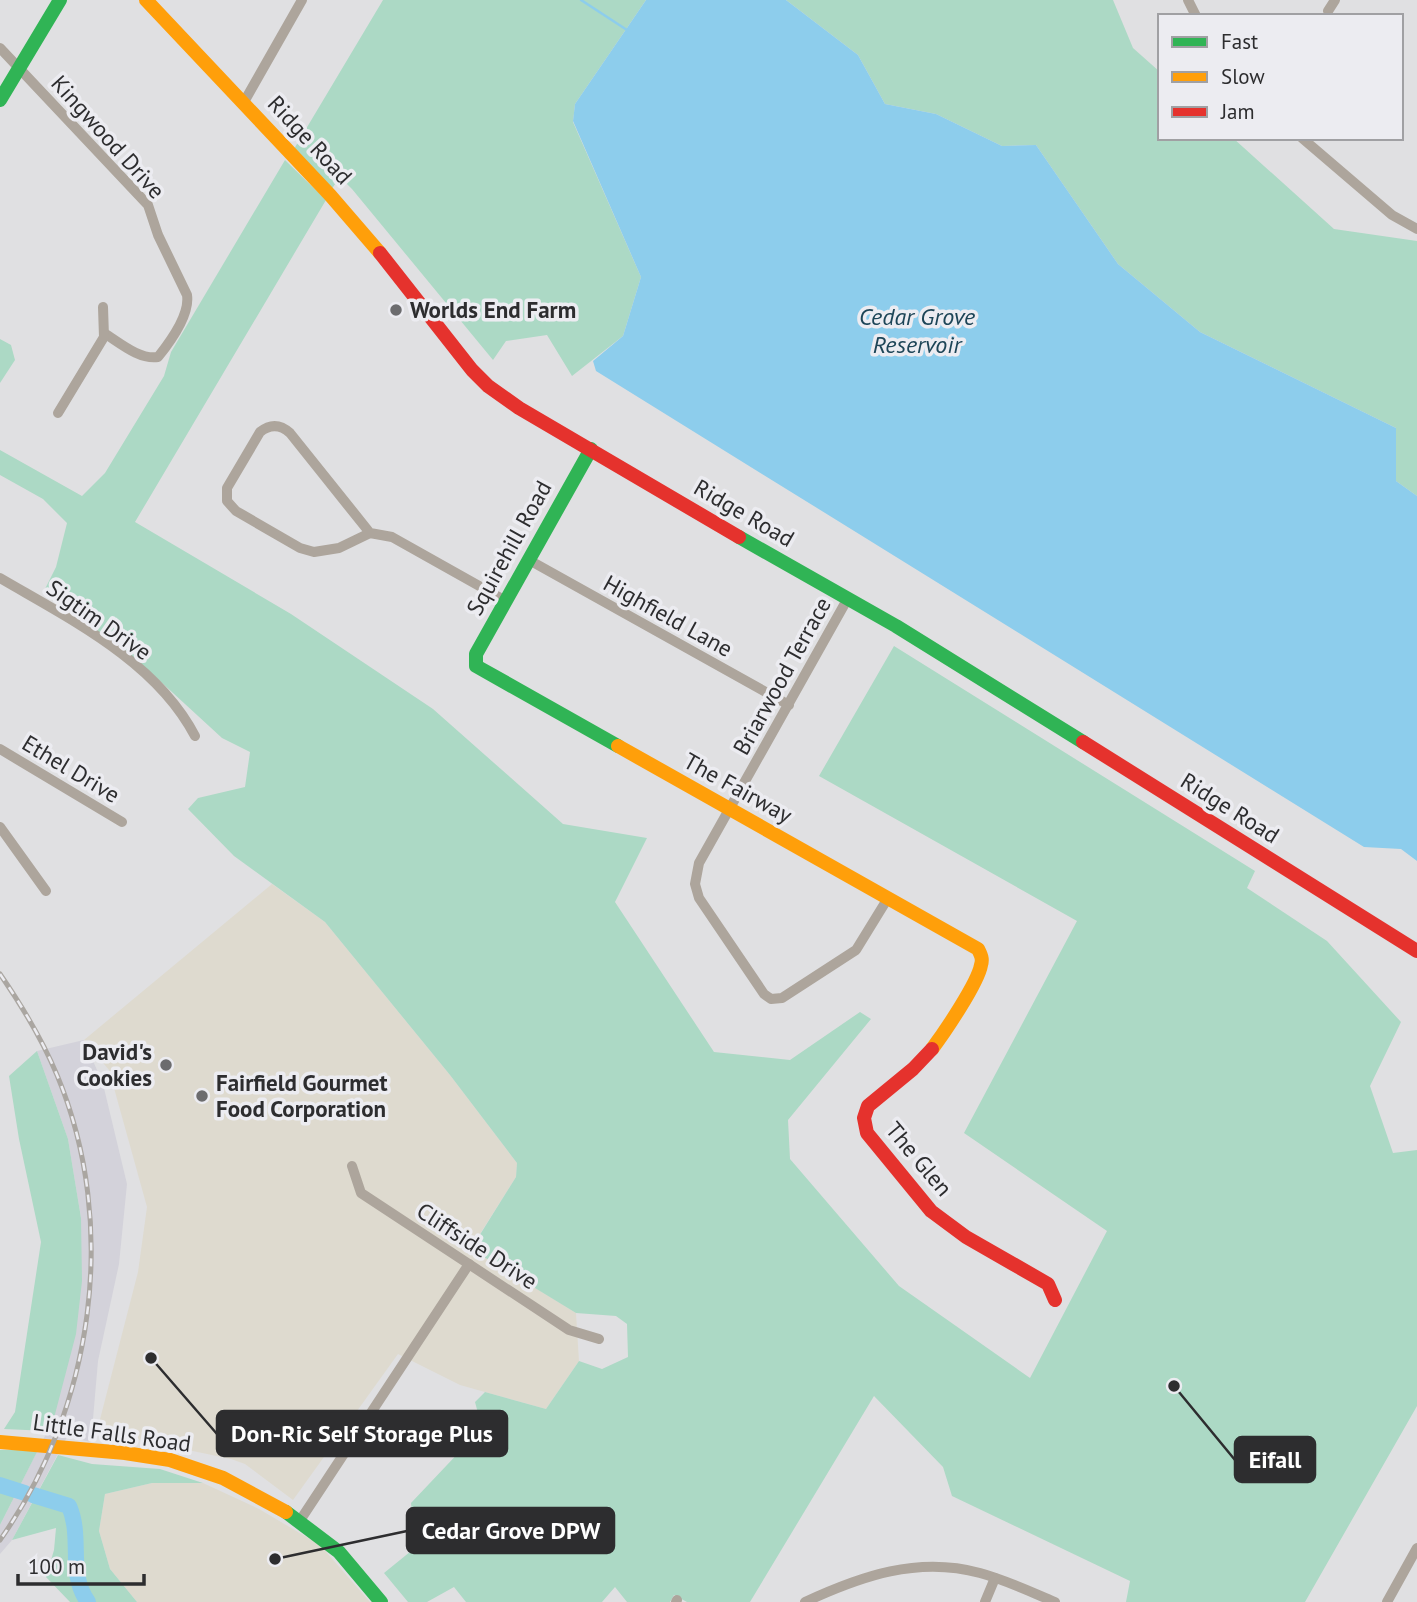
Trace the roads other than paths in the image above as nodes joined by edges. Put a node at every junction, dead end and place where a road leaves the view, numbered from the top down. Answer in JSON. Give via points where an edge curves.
{"nodes":[{"id":1,"x":60,"y":0,"type":"edge"},
{"id":2,"x":146,"y":0,"type":"edge"},
{"id":3,"x":302,"y":0,"type":"edge"},
{"id":4,"x":1335,"y":0,"type":"edge"},
{"id":5,"x":1328,"y":11,"type":"dead end"},
{"id":6,"x":0,"y":48,"type":"edge"},
{"id":7,"x":19,"y":68,"type":"junction"},
{"id":8,"x":0,"y":100,"type":"edge"},
{"id":9,"x":244,"y":102,"type":"junction"},
{"id":10,"x":1304,"y":140,"type":"edge"},
{"id":11,"x":1417,"y":229,"type":"edge"},
{"id":12,"x":103,"y":307,"type":"dead end"},
{"id":13,"x":104,"y":333,"type":"junction"},
{"id":14,"x":58,"y":413,"type":"dead end"},
{"id":15,"x":591,"y":449,"type":"junction"},
{"id":16,"x":370,"y":533,"type":"junction"},
{"id":17,"x":529,"y":560,"type":"junction"},
{"id":18,"x":0,"y":578,"type":"edge"},
{"id":19,"x":848,"y":598,"type":"junction"},
{"id":20,"x":506,"y":601,"type":"junction"},
{"id":21,"x":480,"y":670,"type":"joint"},
{"id":22,"x":789,"y":705,"type":"junction"},
{"id":23,"x":195,"y":736,"type":"dead end"},
{"id":24,"x":0,"y":748,"type":"edge"},
{"id":25,"x":729,"y":809,"type":"junction"},
{"id":26,"x":122,"y":822,"type":"dead end"},
{"id":27,"x":0,"y":827,"type":"edge"},
{"id":28,"x":46,"y":891,"type":"dead end"},
{"id":29,"x":888,"y":898,"type":"junction"},
{"id":30,"x":974,"y":946,"type":"joint"},
{"id":31,"x":1417,"y":951,"type":"edge"},
{"id":32,"x":352,"y":1166,"type":"dead end"},
{"id":33,"x":469,"y":1264,"type":"junction"},
{"id":34,"x":1055,"y":1300,"type":"dead end"},
{"id":35,"x":599,"y":1339,"type":"dead end"},
{"id":36,"x":0,"y":1442,"type":"edge"},
{"id":37,"x":299,"y":1522,"type":"junction"},
{"id":38,"x":1417,"y":1548,"type":"edge"},
{"id":39,"x":995,"y":1578,"type":"junction"},
{"id":40,"x":381,"y":1602,"type":"edge"},
{"id":41,"x":805,"y":1602,"type":"edge"},
{"id":42,"x":985,"y":1602,"type":"edge"},
{"id":43,"x":1055,"y":1602,"type":"edge"},
{"id":44,"x":1387,"y":1602,"type":"edge"}],
"edges":[{"from":1,"to":7,"type":"street"},
{"from":2,"to":9,"type":"street","name":"Ridge Road"},
{"from":3,"to":9,"type":"street"},
{"from":4,"to":5,"type":"street"},
{"from":6,"to":7,"type":"street","name":"Kingwood Drive"},
{"from":7,"to":8,"type":"street"},
{"from":7,"to":13,"type":"street","name":"Kingwood Drive","via":[[148,205],[187,295],[183,316],[158,357],[140,355]]},
{"from":9,"to":15,"type":"street","name":"Ridge Road","via":[[383,256],[472,370],[519,408]]},
{"from":10,"to":11,"type":"street","via":[[1392,215]]},
{"from":12,"to":13,"type":"street"},
{"from":13,"to":14,"type":"street"},
{"from":15,"to":17,"type":"street","name":"Squirehill Road"},
{"from":15,"to":19,"type":"street","name":"Ridge Road"},
{"from":16,"to":16,"type":"street","via":[[282,427],[260,432],[226,488],[227,501],[236,511],[307,551],[334,550]]},
{"from":16,"to":20,"type":"street","via":[[392,537]]},
{"from":17,"to":20,"type":"street","name":"Squirehill Road"},
{"from":17,"to":22,"type":"street","name":"Highfield Lane"},
{"from":18,"to":23,"type":"street","name":"Sigtim Drive","via":[[129,660],[185,716]]},
{"from":19,"to":22,"type":"street","name":"Briarwood Terrace"},
{"from":19,"to":31,"type":"street","name":"Ridge Road"},
{"from":20,"to":21,"type":"street","name":"Squirehill Road","via":[[475,657]]},
{"from":21,"to":25,"type":"street","name":"The Fairway"},
{"from":22,"to":25,"type":"street","name":"Briarwood Terrace"},
{"from":24,"to":26,"type":"street","name":"Ethel Drive"},
{"from":25,"to":29,"type":"street","name":"The Fairway"},
{"from":25,"to":29,"type":"street","name":"Briarwood Terrace","via":[[699,863],[695,884],[703,904],[771,999],[782,998],[851,955]]},
{"from":27,"to":28,"type":"street"},
{"from":29,"to":30,"type":"street","name":"The Fairway"},
{"from":30,"to":34,"type":"street","name":"The Glen","via":[[981,952],[983,965],[943,1032],[915,1068],[872,1102],[864,1116],[865,1127],[920,1201],[966,1237],[1048,1284]]},
{"from":32,"to":33,"type":"street","name":"Cliffside Drive","via":[[361,1193]]},
{"from":33,"to":35,"type":"street","name":"Cliffside Drive","via":[[569,1330]]},
{"from":33,"to":37,"type":"street"},
{"from":36,"to":37,"type":"street","name":"Little Falls Road","via":[[180,1463],[229,1480]]},
{"from":37,"to":40,"type":"street","name":"Little Falls Road","via":[[340,1553]]},
{"from":38,"to":44,"type":"street"},
{"from":39,"to":41,"type":"street","via":[[943,1566],[904,1567]]},
{"from":39,"to":42,"type":"street"},
{"from":39,"to":43,"type":"street"}]}
